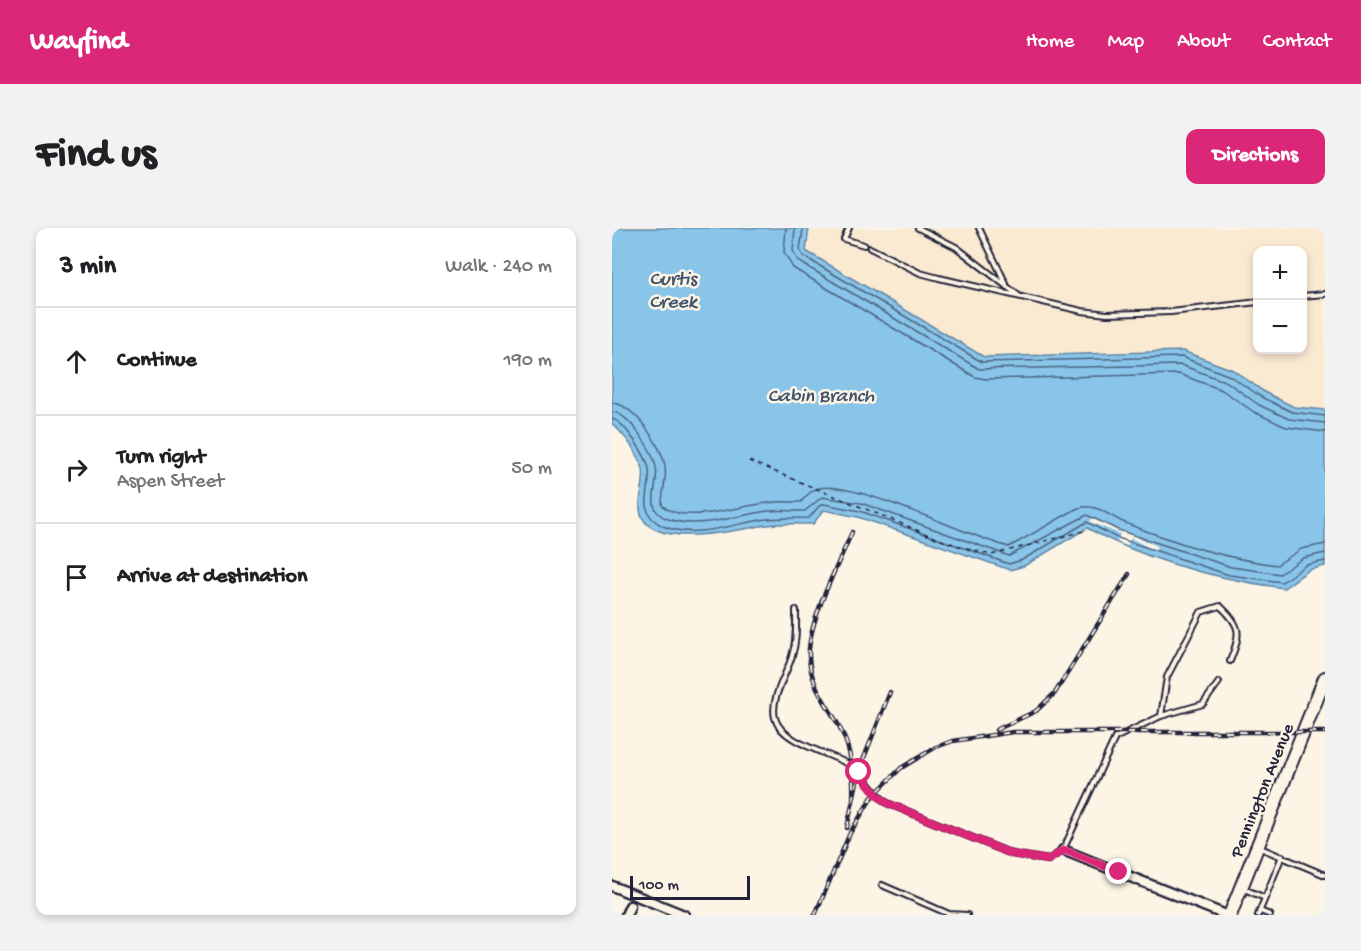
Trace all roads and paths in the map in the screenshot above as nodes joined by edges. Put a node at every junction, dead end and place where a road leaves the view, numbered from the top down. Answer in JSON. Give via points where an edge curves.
{"nodes":[{"id":1,"x":849,"y":228,"type":"edge"},
{"id":2,"x":918,"y":228,"type":"edge"},
{"id":3,"x":979,"y":228,"type":"edge"},
{"id":4,"x":864,"y":245,"type":"dead end"},
{"id":5,"x":870,"y":248,"type":"dead end"},
{"id":6,"x":1007,"y":287,"type":"junction"},
{"id":7,"x":1325,"y":294,"type":"edge"},
{"id":8,"x":1307,"y":296,"type":"edge"},
{"id":9,"x":1020,"y":297,"type":"junction"},
{"id":10,"x":1253,"y":302,"type":"edge"},
{"id":11,"x":749,"y":461,"type":"dead end"},
{"id":12,"x":1088,"y":530,"type":"dead end"},
{"id":13,"x":796,"y":610,"type":"dead end"},
{"id":14,"x":1230,"y":661,"type":"dead end"},
{"id":15,"x":1325,"y":678,"type":"edge"},
{"id":16,"x":1219,"y":682,"type":"dead end"},
{"id":17,"x":1161,"y":716,"type":"junction"},
{"id":18,"x":1258,"y":847,"type":"junction"},
{"id":19,"x":1064,"y":850,"type":"junction"},
{"id":20,"x":1282,"y":856,"type":"junction"},
{"id":21,"x":1325,"y":875,"type":"edge"},
{"id":22,"x":882,"y":885,"type":"dead end"},
{"id":23,"x":612,"y":886,"type":"edge"},
{"id":24,"x":1241,"y":888,"type":"junction"},
{"id":25,"x":1265,"y":898,"type":"junction"},
{"id":26,"x":1259,"y":913,"type":"edge"},
{"id":27,"x":684,"y":915,"type":"edge"},
{"id":28,"x":968,"y":915,"type":"edge"},
{"id":29,"x":1226,"y":915,"type":"edge"},
{"id":30,"x":1230,"y":915,"type":"edge"},
{"id":31,"x":1270,"y":915,"type":"edge"}],
"edges":[{"from":1,"to":4,"type":"lane","via":[[844,239]]},
{"from":2,"to":6,"type":"lane","via":[[956,247]]},
{"from":3,"to":6,"type":"lane"},
{"from":5,"to":9,"type":"lane","via":[[920,273]]},
{"from":6,"to":9,"type":"lane"},
{"from":7,"to":8,"type":"lane"},
{"from":9,"to":10,"type":"lane","via":[[1082,311],[1130,315]]},
{"from":11,"to":12,"type":"path","via":[[946,542],[991,555]]},
{"from":13,"to":19,"type":"lane","via":[[792,656],[776,702],[775,718],[781,730],[852,766],[877,795],[924,819],[1012,854],[1048,860]]},
{"from":14,"to":17,"type":"lane","via":[[1239,639],[1236,620],[1220,606],[1201,612],[1167,677]]},
{"from":15,"to":18,"type":"main road","name":"Pennington Avenue"},
{"from":16,"to":17,"type":"lane","via":[[1203,704]]},
{"from":17,"to":19,"type":"lane","via":[[1115,738]]},
{"from":18,"to":20,"type":"lane"},
{"from":18,"to":24,"type":"main road","name":"Pennington Avenue"},
{"from":19,"to":29,"type":"street"},
{"from":20,"to":21,"type":"lane"},
{"from":20,"to":25,"type":"lane"},
{"from":22,"to":28,"type":"lane","via":[[949,914]]},
{"from":23,"to":27,"type":"street"},
{"from":24,"to":25,"type":"lane"},
{"from":24,"to":30,"type":"main road","name":"Pennington Avenue"},
{"from":25,"to":26,"type":"lane"},
{"from":26,"to":31,"type":"lane"}]}
